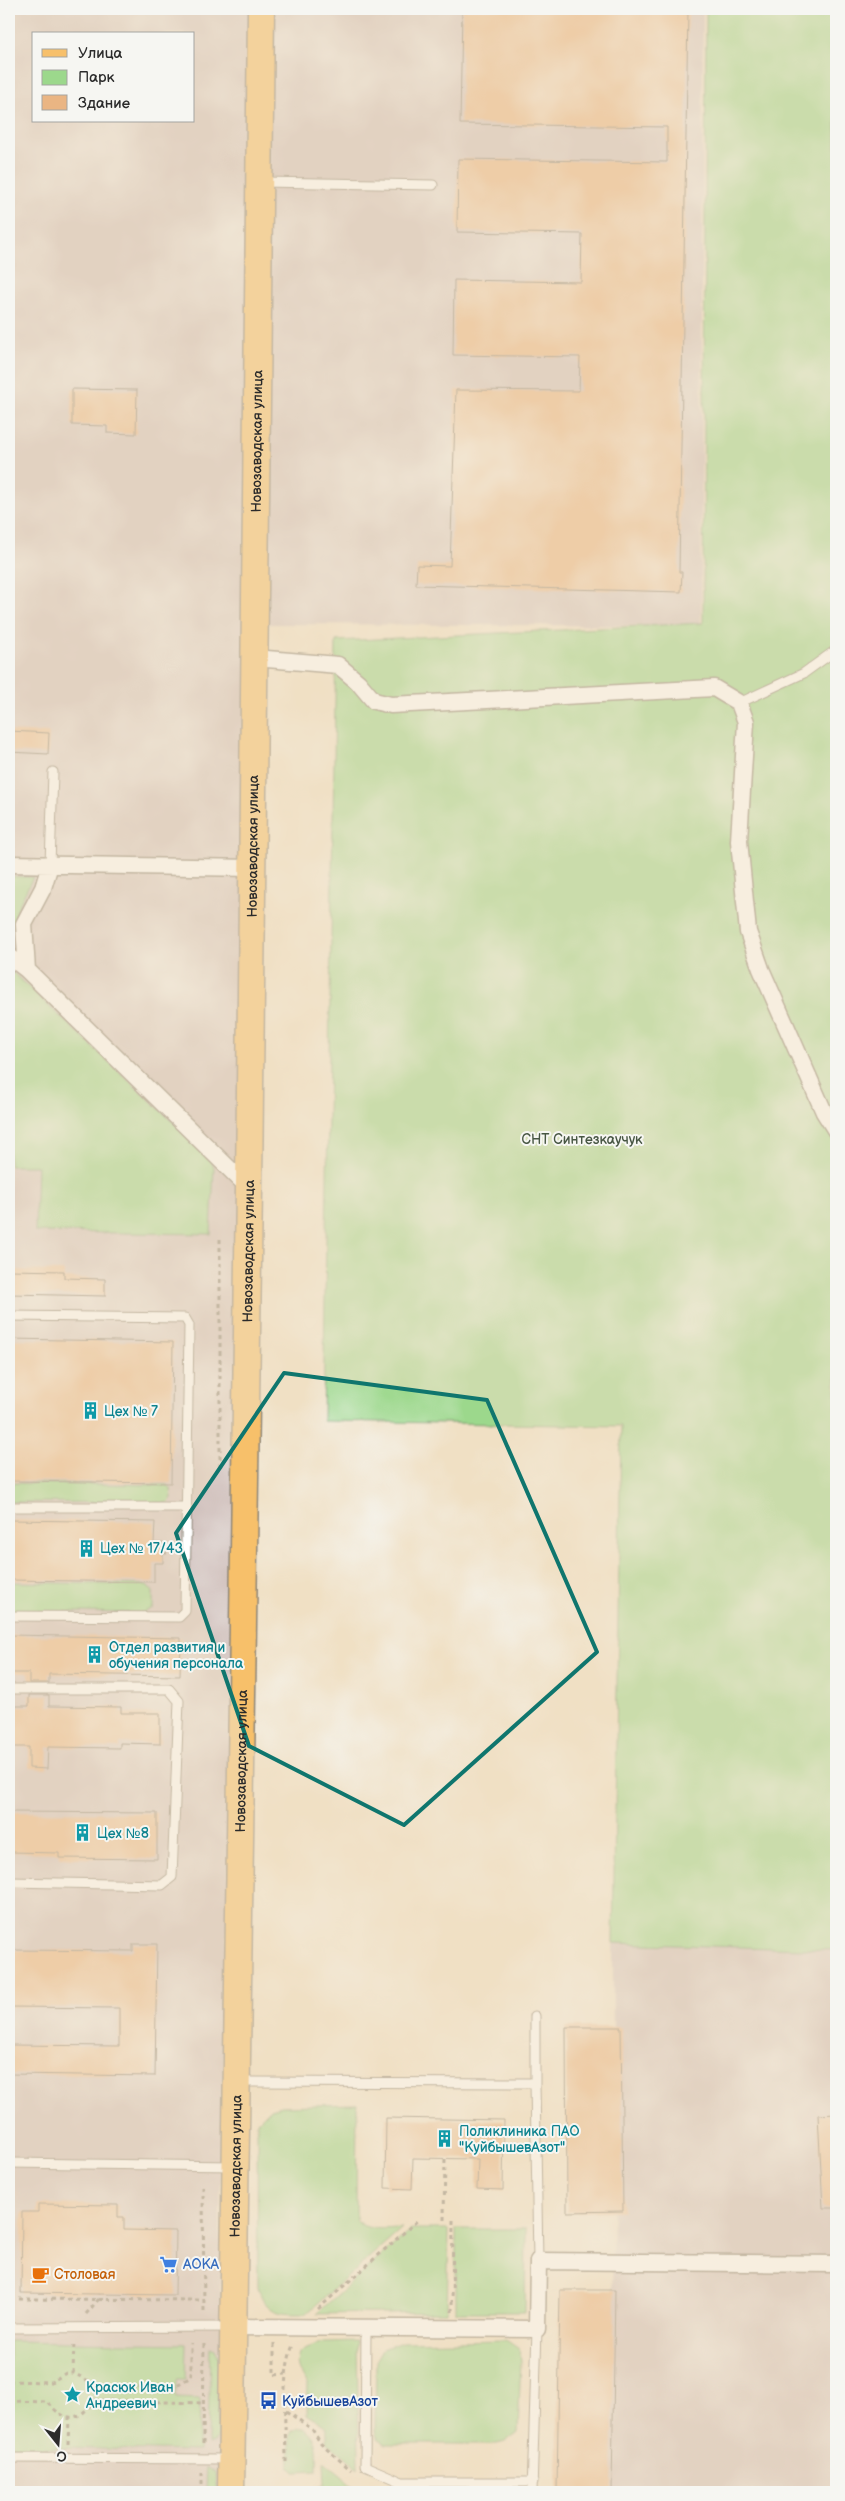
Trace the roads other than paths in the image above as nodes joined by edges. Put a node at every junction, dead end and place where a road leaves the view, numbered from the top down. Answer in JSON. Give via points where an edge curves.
{"nodes":[{"id":1,"x":261,"y":9,"type":"edge"},
{"id":2,"x":259,"y":182,"type":"junction"},
{"id":3,"x":433,"y":185,"type":"dead end"},
{"id":4,"x":836,"y":650,"type":"edge"},
{"id":5,"x":255,"y":658,"type":"junction"},
{"id":6,"x":739,"y":703,"type":"junction"},
{"id":7,"x":53,"y":772,"type":"dead end"},
{"id":8,"x":9,"y":864,"type":"edge"},
{"id":9,"x":50,"y":865,"type":"junction"},
{"id":10,"x":253,"y":868,"type":"junction"},
{"id":11,"x":9,"y":956,"type":"edge"},
{"id":12,"x":28,"y":970,"type":"junction"},
{"id":13,"x":836,"y":1131,"type":"edge"},
{"id":14,"x":249,"y":1188,"type":"junction"},
{"id":15,"x":9,"y":1316,"type":"edge"},
{"id":16,"x":9,"y":1507,"type":"edge"},
{"id":17,"x":187,"y":1507,"type":"junction"},
{"id":18,"x":9,"y":1616,"type":"edge"},
{"id":19,"x":9,"y":1689,"type":"edge"},
{"id":20,"x":9,"y":1882,"type":"edge"},
{"id":21,"x":534,"y":2016,"type":"dead end"},
{"id":22,"x":237,"y":2082,"type":"junction"},
{"id":23,"x":535,"y":2083,"type":"junction"},
{"id":24,"x":9,"y":2163,"type":"edge"},
{"id":25,"x":236,"y":2166,"type":"junction"},
{"id":26,"x":538,"y":2261,"type":"junction"},
{"id":27,"x":836,"y":2264,"type":"edge"},
{"id":28,"x":233,"y":2327,"type":"junction"},
{"id":29,"x":9,"y":2328,"type":"edge"},
{"id":30,"x":536,"y":2328,"type":"junction"},
{"id":31,"x":366,"y":2329,"type":"junction"},
{"id":32,"x":9,"y":2458,"type":"edge"},
{"id":33,"x":232,"y":2459,"type":"junction"},
{"id":34,"x":532,"y":2482,"type":"junction"},
{"id":35,"x":231,"y":2492,"type":"edge"},
{"id":36,"x":532,"y":2492,"type":"edge"}],
"edges":[{"from":1,"to":2,"type":"main road","name":"Новозаводская улица"},
{"from":2,"to":3,"type":"lane"},
{"from":2,"to":5,"type":"main road","name":"Новозаводская улица"},
{"from":4,"to":6,"type":"lane","via":[[804,673]]},
{"from":5,"to":6,"type":"street","via":[[338,666],[374,701],[391,705],[714,688]]},
{"from":5,"to":10,"type":"main road","name":"Новозаводская улица"},
{"from":6,"to":13,"type":"street","via":[[746,722],[738,841],[748,932],[820,1103]]},
{"from":7,"to":9,"type":"lane"},
{"from":8,"to":9,"type":"street"},
{"from":9,"to":10,"type":"street"},
{"from":9,"to":12,"type":"street","via":[[44,888],[24,924]]},
{"from":10,"to":14,"type":"main road","name":"Новозаводская улица"},
{"from":11,"to":12,"type":"street"},
{"from":12,"to":14,"type":"street"},
{"from":14,"to":22,"type":"main road","name":"Новозаводская улица"},
{"from":15,"to":17,"type":"lane","via":[[185,1318],[189,1325]]},
{"from":16,"to":17,"type":"lane"},
{"from":17,"to":18,"type":"lane","via":[[185,1612],[179,1617]]},
{"from":19,"to":20,"type":"lane","via":[[169,1689],[179,1701],[172,1877],[162,1885]]},
{"from":21,"to":23,"type":"lane"},
{"from":22,"to":23,"type":"lane"},
{"from":22,"to":25,"type":"main road","name":"Новозаводская улица"},
{"from":23,"to":26,"type":"lane"},
{"from":24,"to":25,"type":"lane"},
{"from":25,"to":28,"type":"main road","name":"Новозаводская улица"},
{"from":26,"to":27,"type":"street"},
{"from":26,"to":30,"type":"street"},
{"from":28,"to":29,"type":"lane"},
{"from":28,"to":31,"type":"street"},
{"from":28,"to":33,"type":"main road","name":"Новозаводская улица"},
{"from":30,"to":31,"type":"street"},
{"from":30,"to":34,"type":"lane"},
{"from":31,"to":34,"type":"lane","via":[[365,2466],[402,2482]]},
{"from":32,"to":33,"type":"lane"},
{"from":33,"to":35,"type":"main road","name":"Новозаводская улица"},
{"from":34,"to":36,"type":"lane"}]}
